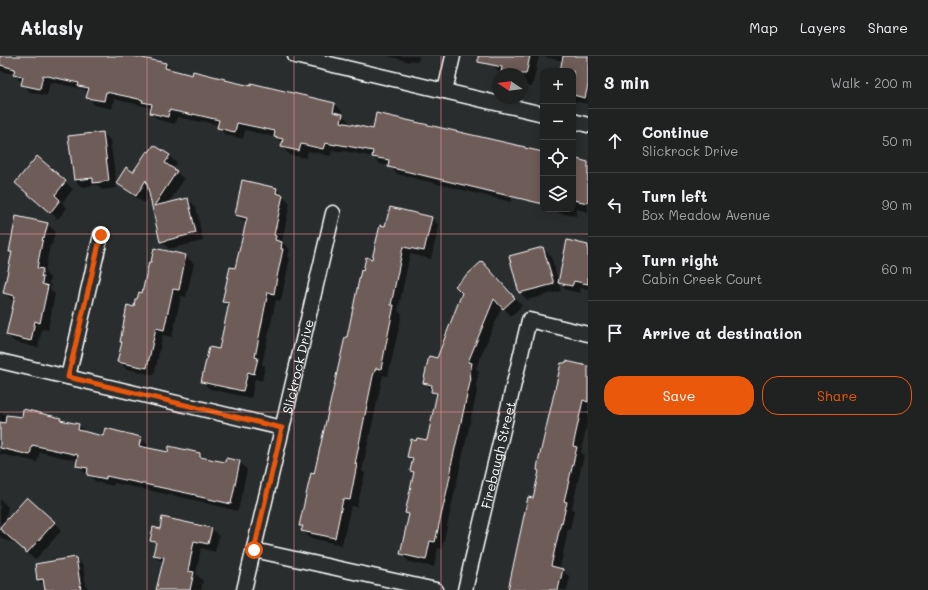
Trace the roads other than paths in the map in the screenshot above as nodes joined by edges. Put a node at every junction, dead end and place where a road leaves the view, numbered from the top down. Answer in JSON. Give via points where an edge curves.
{"nodes":[{"id":1,"x":295,"y":56,"type":"edge"},
{"id":2,"x":453,"y":56,"type":"edge"},
{"id":3,"x":445,"y":91,"type":"junction"},
{"id":4,"x":540,"y":113,"type":"edge"},
{"id":5,"x":576,"y":122,"type":"edge"},
{"id":6,"x":588,"y":125,"type":"edge"},
{"id":7,"x":333,"y":213,"type":"dead end"},
{"id":8,"x":101,"y":235,"type":"dead end"},
{"id":9,"x":588,"y":334,"type":"edge"},
{"id":10,"x":0,"y":361,"type":"edge"},
{"id":11,"x":68,"y":377,"type":"junction"},
{"id":12,"x":282,"y":428,"type":"junction"},
{"id":13,"x":254,"y":550,"type":"junction"},
{"id":14,"x":244,"y":590,"type":"edge"},
{"id":15,"x":436,"y":590,"type":"edge"},
{"id":16,"x":465,"y":590,"type":"edge"}],
"edges":[{"from":1,"to":3,"type":"street"},
{"from":2,"to":3,"type":"street"},
{"from":3,"to":4,"type":"street"},
{"from":5,"to":6,"type":"street"},
{"from":7,"to":12,"type":"street","name":"Slickrock Drive"},
{"from":8,"to":11,"type":"street"},
{"from":9,"to":16,"type":"street","name":"Firebaugh Street","via":[[529,320]]},
{"from":10,"to":11,"type":"street"},
{"from":11,"to":12,"type":"street"},
{"from":12,"to":13,"type":"street","name":"Slickrock Drive"},
{"from":13,"to":14,"type":"street","name":"Slickrock Drive"},
{"from":13,"to":15,"type":"street"}]}
